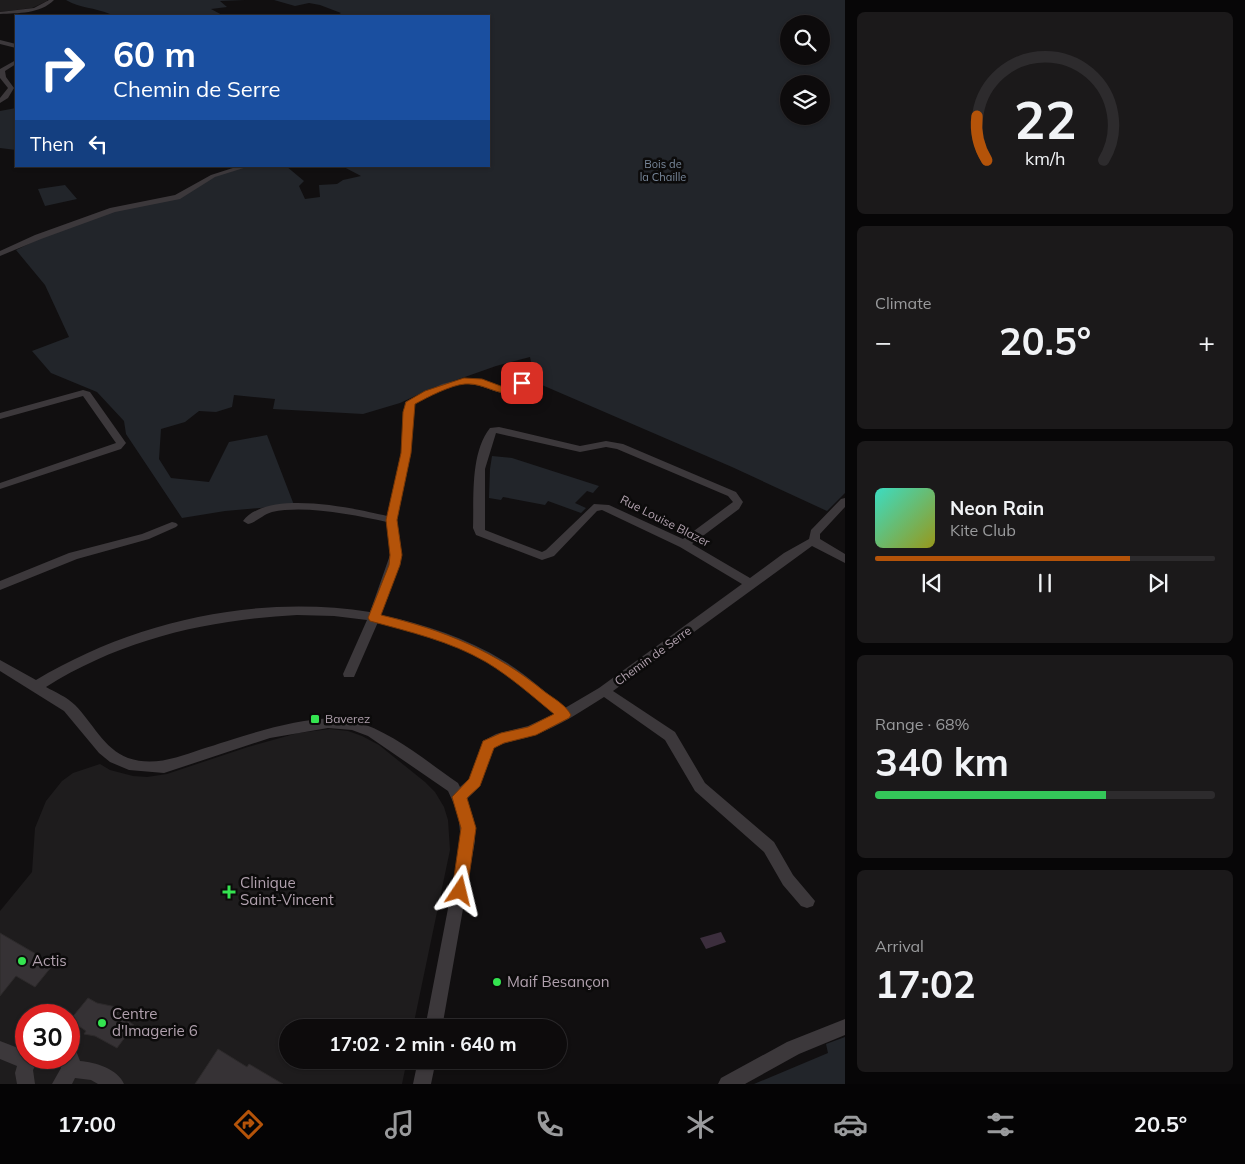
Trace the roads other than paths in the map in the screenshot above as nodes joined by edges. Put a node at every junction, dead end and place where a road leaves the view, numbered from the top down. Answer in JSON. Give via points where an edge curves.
{"nodes":[{"id":1,"x":52,"y":0,"type":"edge"},
{"id":2,"x":0,"y":13,"type":"edge"},
{"id":3,"x":0,"y":42,"type":"edge"},
{"id":4,"x":15,"y":46,"type":"edge"},
{"id":5,"x":15,"y":63,"type":"edge"},
{"id":6,"x":0,"y":71,"type":"edge"},
{"id":7,"x":0,"y":101,"type":"edge"},
{"id":8,"x":244,"y":167,"type":"edge"},
{"id":9,"x":0,"y":245,"type":"edge"},
{"id":10,"x":4,"y":252,"type":"edge"},
{"id":11,"x":522,"y":383,"type":"dead end"},
{"id":12,"x":0,"y":416,"type":"edge"},
{"id":13,"x":0,"y":486,"type":"edge"},
{"id":14,"x":845,"y":501,"type":"edge"},
{"id":15,"x":392,"y":520,"type":"junction"},
{"id":16,"x":248,"y":521,"type":"dead end"},
{"id":17,"x":172,"y":525,"type":"dead end"},
{"id":18,"x":814,"y":541,"type":"junction"},
{"id":19,"x":684,"y":544,"type":"junction"},
{"id":20,"x":845,"y":558,"type":"edge"},
{"id":21,"x":750,"y":584,"type":"junction"},
{"id":22,"x":0,"y":586,"type":"edge"},
{"id":23,"x":374,"y":618,"type":"junction"},
{"id":24,"x":0,"y":665,"type":"edge"},
{"id":25,"x":349,"y":674,"type":"dead end"},
{"id":26,"x":35,"y":687,"type":"junction"},
{"id":27,"x":604,"y":691,"type":"junction"},
{"id":28,"x":564,"y":715,"type":"junction"},
{"id":29,"x":459,"y":797,"type":"junction"},
{"id":30,"x":807,"y":901,"type":"dead end"},
{"id":31,"x":435,"y":1019,"type":"edge"},
{"id":32,"x":845,"y":1027,"type":"edge"},
{"id":33,"x":0,"y":1050,"type":"edge"},
{"id":34,"x":15,"y":1055,"type":"edge"},
{"id":35,"x":26,"y":1069,"type":"edge"},
{"id":36,"x":67,"y":1069,"type":"edge"},
{"id":37,"x":425,"y":1069,"type":"edge"},
{"id":38,"x":26,"y":1084,"type":"edge"},
{"id":39,"x":115,"y":1084,"type":"edge"},
{"id":40,"x":422,"y":1084,"type":"edge"},
{"id":41,"x":727,"y":1084,"type":"edge"}],
"edges":[{"from":1,"to":2,"type":"street","via":[[35,8]]},
{"from":3,"to":4,"type":"street"},
{"from":5,"to":6,"type":"street"},
{"from":6,"to":7,"type":"street","via":[[11,88]]},
{"from":8,"to":10,"type":"street","via":[[213,176],[177,197],[113,210]]},
{"from":9,"to":10,"type":"street"},
{"from":11,"to":15,"type":"street","via":[[505,391],[482,382],[464,381],[410,402],[406,453]]},
{"from":12,"to":13,"type":"street","via":[[79,393],[87,394],[121,443]]},
{"from":14,"to":18,"type":"street","name":"Chemin de Serre","via":[[815,533]]},
{"from":15,"to":16,"type":"street","via":[[287,508],[259,512]]},
{"from":15,"to":23,"type":"street","via":[[396,555]]},
{"from":17,"to":22,"type":"street","via":[[159,532],[98,548],[30,572]]},
{"from":18,"to":20,"type":"street"},
{"from":18,"to":21,"type":"street","name":"Chemin de Serre"},
{"from":19,"to":19,"type":"street","name":"Rue Louise Blazer","via":[[598,506],[550,553],[542,556],[480,532],[480,469],[490,434],[499,430],[580,450],[606,444],[619,446],[737,498],[734,507]]},
{"from":19,"to":21,"type":"street","name":"Rue Louise Blazer"},
{"from":21,"to":27,"type":"street","name":"Chemin de Serre"},
{"from":23,"to":25,"type":"street"},
{"from":23,"to":26,"type":"street","via":[[335,612],[296,612],[246,614],[189,624],[95,654]]},
{"from":23,"to":28,"type":"street","via":[[412,627],[490,659]]},
{"from":24,"to":26,"type":"street"},
{"from":26,"to":29,"type":"street","via":[[68,707],[104,749],[129,764],[164,767],[331,717],[373,732],[440,777],[453,787]]},
{"from":27,"to":28,"type":"street","name":"Chemin de Serre"},
{"from":27,"to":30,"type":"street","via":[[670,736],[700,787],[769,847],[788,880]]},
{"from":28,"to":29,"type":"street","name":"Chemin de Serre","via":[[531,731],[501,738],[488,745],[475,782]]},
{"from":29,"to":31,"type":"street","via":[[469,828],[468,841]]},
{"from":32,"to":41,"type":"street","via":[[793,1048]]},
{"from":33,"to":34,"type":"street"},
{"from":35,"to":38,"type":"street","via":[[23,1077]]},
{"from":36,"to":39,"type":"street","via":[[93,1071]]},
{"from":37,"to":40,"type":"street"}]}
